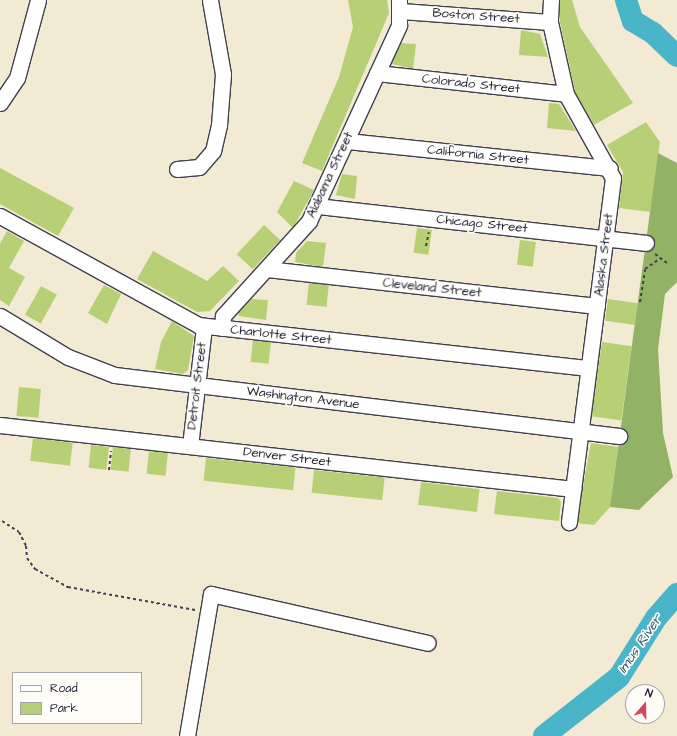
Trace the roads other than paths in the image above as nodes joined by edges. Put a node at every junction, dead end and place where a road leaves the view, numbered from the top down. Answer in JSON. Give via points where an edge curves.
{"nodes":[{"id":1,"x":38,"y":0,"type":"edge"},
{"id":2,"x":210,"y":0,"type":"edge"},
{"id":3,"x":551,"y":0,"type":"edge"},
{"id":4,"x":400,"y":6,"type":"edge"},
{"id":5,"x":550,"y":22,"type":"junction"},
{"id":6,"x":377,"y":73,"type":"junction"},
{"id":7,"x":566,"y":94,"type":"junction"},
{"id":8,"x":0,"y":103,"type":"edge"},
{"id":9,"x":347,"y":141,"type":"junction"},
{"id":10,"x":610,"y":168,"type":"junction"},
{"id":11,"x":177,"y":169,"type":"dead end"},
{"id":12,"x":317,"y":206,"type":"junction"},
{"id":13,"x":0,"y":216,"type":"edge"},
{"id":14,"x":606,"y":238,"type":"junction"},
{"id":15,"x":649,"y":246,"type":"road end"},
{"id":16,"x":267,"y":269,"type":"junction"},
{"id":17,"x":597,"y":306,"type":"junction"},
{"id":18,"x":0,"y":316,"type":"edge"},
{"id":19,"x":204,"y":326,"type":"junction"},
{"id":20,"x":222,"y":328,"type":"junction"},
{"id":21,"x":589,"y":368,"type":"junction"},
{"id":22,"x":197,"y":386,"type":"junction"},
{"id":23,"x":0,"y":425,"type":"edge"},
{"id":24,"x":581,"y":431,"type":"junction"},
{"id":25,"x":619,"y":436,"type":"dead end"},
{"id":26,"x":190,"y":446,"type":"junction"},
{"id":27,"x":573,"y":489,"type":"junction"},
{"id":28,"x":569,"y":522,"type":"dead end"},
{"id":29,"x":428,"y":643,"type":"dead end"},
{"id":30,"x":187,"y":736,"type":"edge"}],
"edges":[{"from":1,"to":8,"type":"street","via":[[17,78]]},
{"from":2,"to":11,"type":"street","via":[[223,74],[219,125],[213,151],[199,167]]},
{"from":3,"to":5,"type":"street","name":"Alaska Street"},
{"from":4,"to":5,"type":"street","name":"Boston Street"},
{"from":4,"to":6,"type":"street","name":"Alabama Street","via":[[399,25]]},
{"from":5,"to":7,"type":"street","name":"Alaska Street"},
{"from":6,"to":7,"type":"street","name":"Colorado Street"},
{"from":6,"to":9,"type":"street","name":"Alabama Street"},
{"from":7,"to":10,"type":"street","name":"Alaska Street"},
{"from":9,"to":10,"type":"street","name":"California Street"},
{"from":9,"to":12,"type":"street","name":"Alabama Street"},
{"from":10,"to":14,"type":"street","name":"Alaska Street","via":[[613,187]]},
{"from":12,"to":14,"type":"street","name":"Chicago Street"},
{"from":12,"to":16,"type":"street","name":"Alabama Street","via":[[302,231]]},
{"from":13,"to":19,"type":"street","name":"Charlotte Street","via":[[193,324]]},
{"from":14,"to":15,"type":"street","name":"Chicago Street"},
{"from":14,"to":17,"type":"street","name":"Alaska Street"},
{"from":16,"to":17,"type":"street","name":"Cleveland Street"},
{"from":16,"to":20,"type":"street","name":"Alabama Street","via":[[223,316]]},
{"from":17,"to":21,"type":"street","name":"Alaska Street"},
{"from":18,"to":22,"type":"street","name":"Washington Avenue","via":[[97,370]]},
{"from":19,"to":20,"type":"street","name":"Charlotte Street"},
{"from":19,"to":22,"type":"street","name":"Detroit Street"},
{"from":20,"to":21,"type":"street","name":"Charlotte Street"},
{"from":21,"to":24,"type":"street","name":"Alaska Street"},
{"from":22,"to":24,"type":"street","name":"Washington Avenue"},
{"from":22,"to":26,"type":"street","name":"Detroit Street"},
{"from":23,"to":26,"type":"street","name":"Denver Street"},
{"from":24,"to":25,"type":"street","name":"Washington Avenue"},
{"from":24,"to":27,"type":"street","name":"Alaska Street"},
{"from":26,"to":27,"type":"street","name":"Denver Street"},
{"from":27,"to":28,"type":"street","name":"Alaska Street"},
{"from":29,"to":30,"type":"street","via":[[211,594]]}]}
